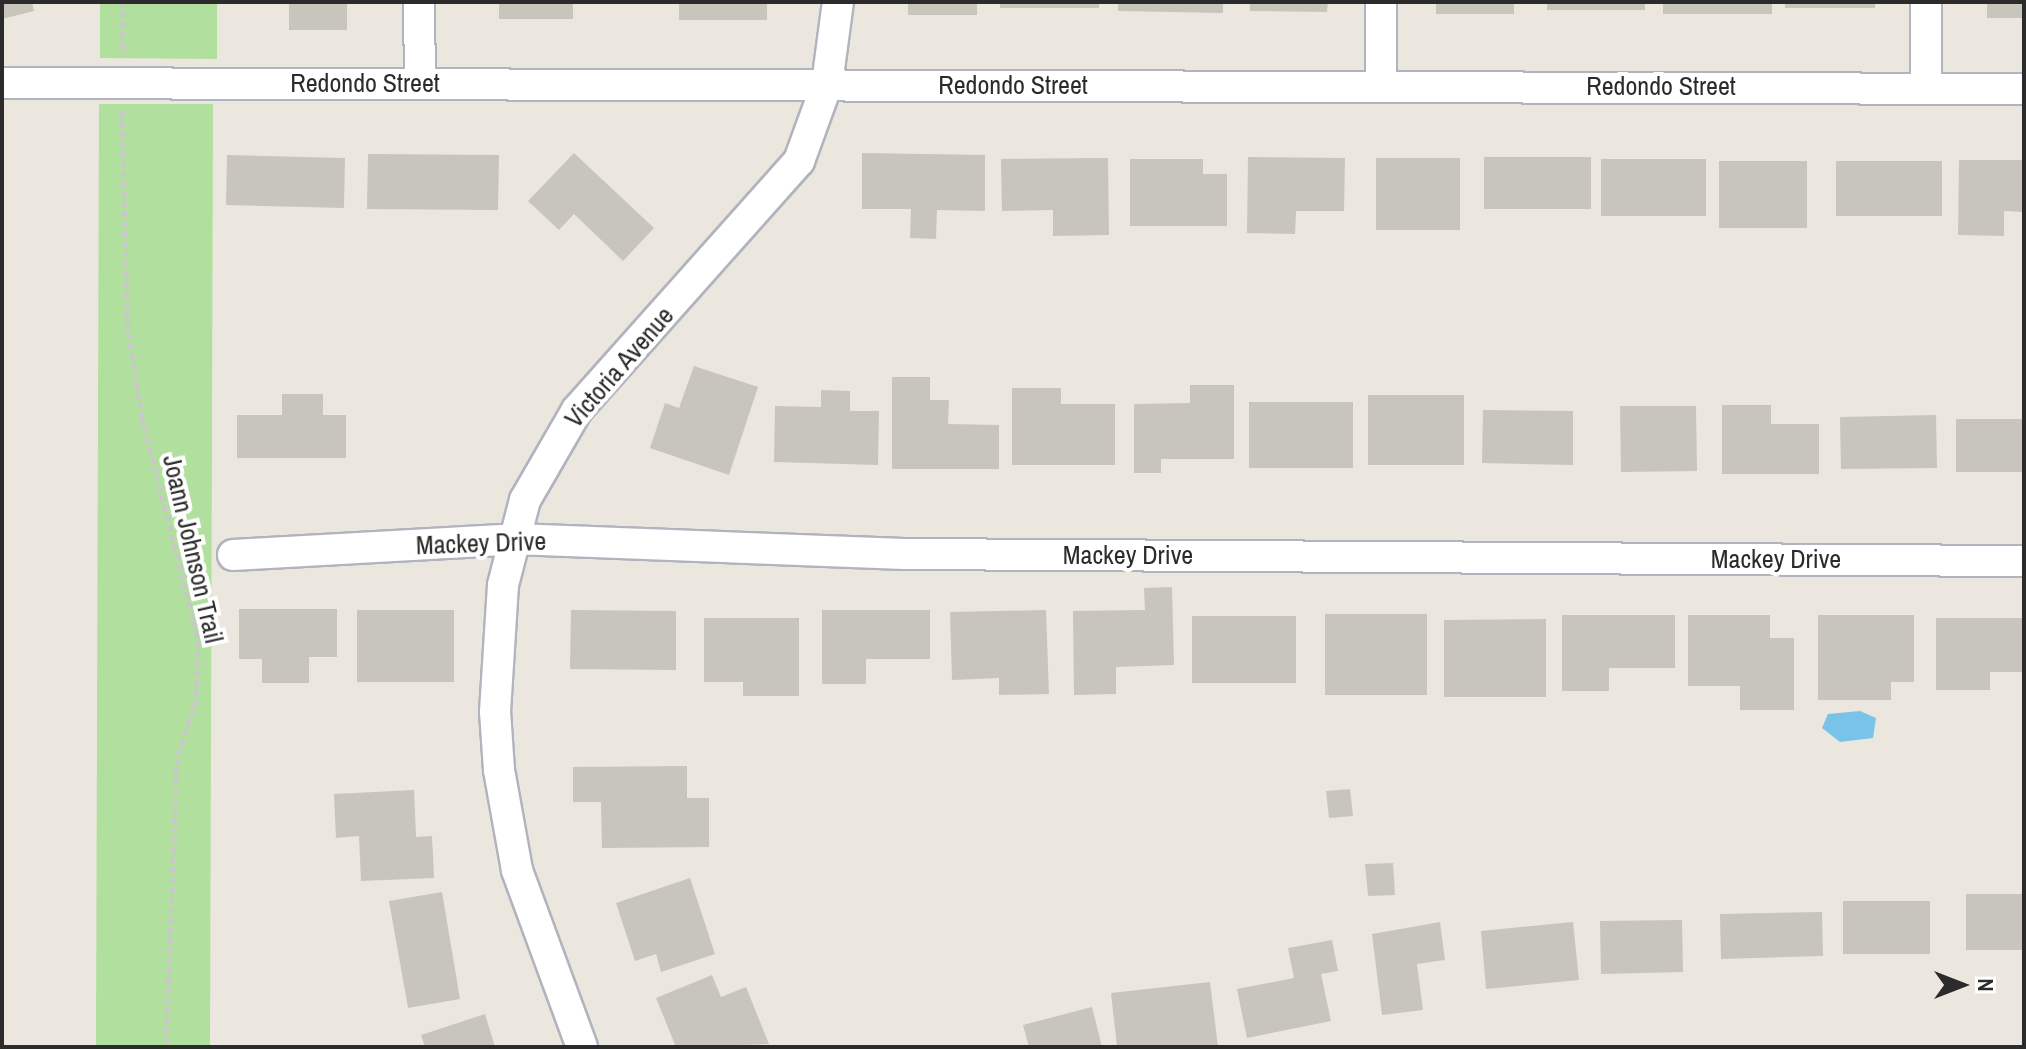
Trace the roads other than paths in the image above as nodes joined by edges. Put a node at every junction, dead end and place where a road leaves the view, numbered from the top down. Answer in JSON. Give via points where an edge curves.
{"nodes":[{"id":1,"x":419,"y":2,"type":"edge"},
{"id":2,"x":838,"y":2,"type":"edge"},
{"id":3,"x":1381,"y":2,"type":"edge"},
{"id":4,"x":1926,"y":2,"type":"edge"},
{"id":5,"x":2,"y":83,"type":"edge"},
{"id":6,"x":420,"y":83,"type":"junction"},
{"id":7,"x":827,"y":84,"type":"junction"},
{"id":8,"x":1381,"y":85,"type":"junction"},
{"id":9,"x":1926,"y":86,"type":"junction"},
{"id":10,"x":2024,"y":89,"type":"edge"},
{"id":11,"x":515,"y":539,"type":"junction"},
{"id":12,"x":233,"y":555,"type":"dead end"},
{"id":13,"x":2024,"y":561,"type":"edge"},
{"id":14,"x":582,"y":1047,"type":"edge"}],
"edges":[{"from":1,"to":6,"type":"street"},
{"from":2,"to":7,"type":"street","name":"Victoria Avenue"},
{"from":3,"to":8,"type":"street"},
{"from":4,"to":9,"type":"street"},
{"from":5,"to":6,"type":"street","name":"Redondo Street"},
{"from":6,"to":7,"type":"street","name":"Redondo Street"},
{"from":7,"to":8,"type":"street","name":"Redondo Street"},
{"from":7,"to":11,"type":"street","name":"Victoria Avenue","via":[[799,161],[577,410],[550,449],[525,500]]},
{"from":8,"to":9,"type":"street","name":"Redondo Street"},
{"from":9,"to":10,"type":"street","name":"Redondo Street"},
{"from":11,"to":12,"type":"street","name":"Mackey Drive"},
{"from":11,"to":13,"type":"street","name":"Mackey Drive","via":[[904,554]]},
{"from":11,"to":14,"type":"street","name":"Victoria Avenue","via":[[503,585],[495,712],[499,770],[517,870]]}]}
